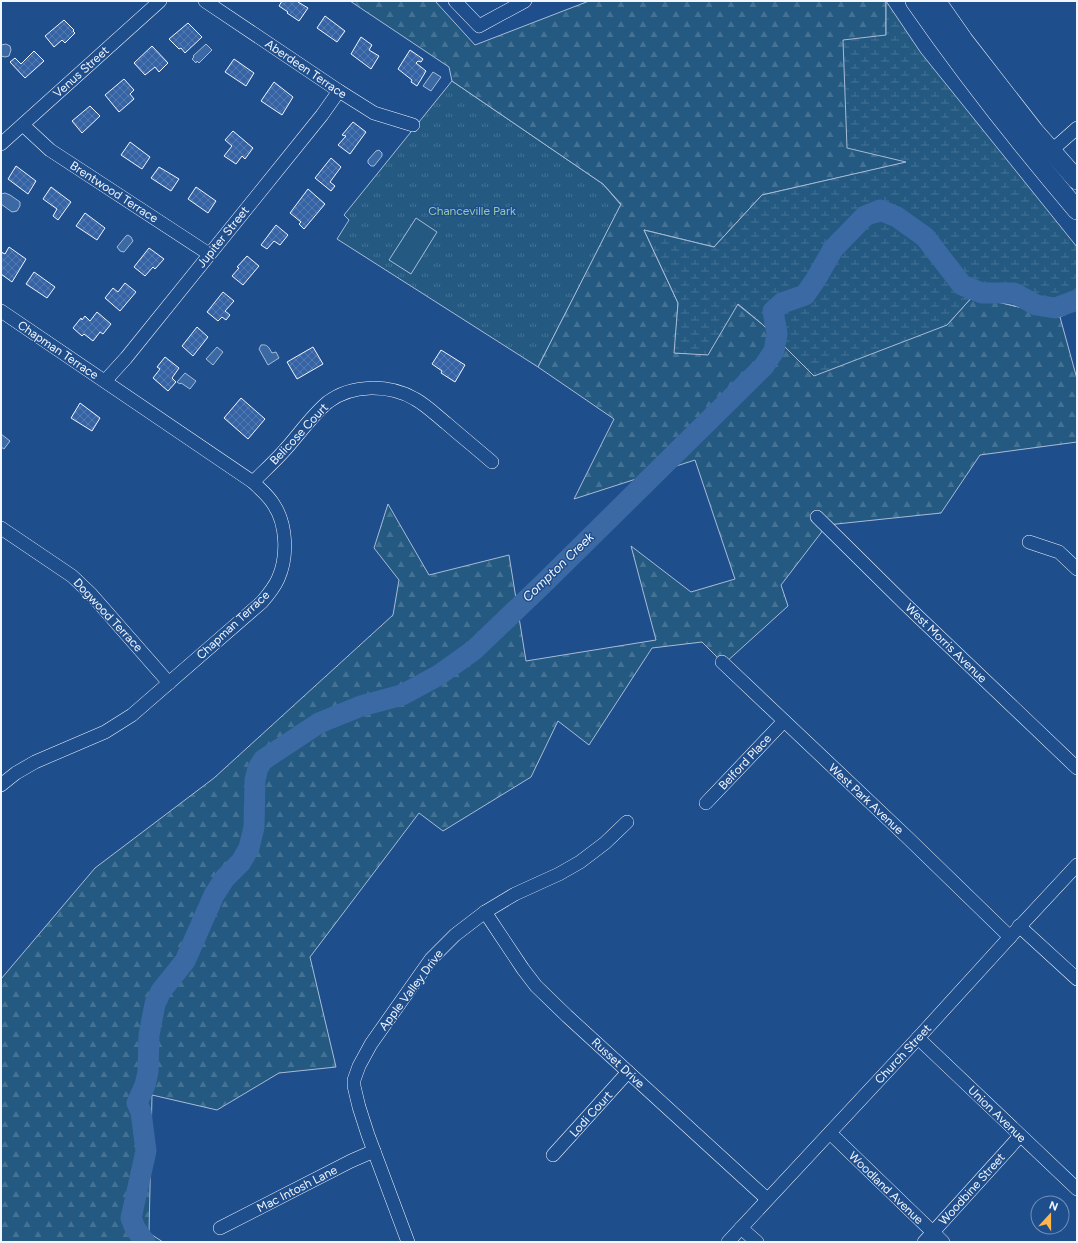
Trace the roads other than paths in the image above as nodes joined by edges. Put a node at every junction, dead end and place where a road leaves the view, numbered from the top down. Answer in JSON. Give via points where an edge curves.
{"nodes":[{"id":1,"x":160,"y":1,"type":"edge"},
{"id":2,"x":205,"y":1,"type":"edge"},
{"id":3,"x":455,"y":1,"type":"edge"},
{"id":4,"x":525,"y":1,"type":"edge"},
{"id":5,"x":915,"y":1,"type":"edge"},
{"id":6,"x":936,"y":1,"type":"edge"},
{"id":7,"x":339,"y":91,"type":"junction"},
{"id":8,"x":22,"y":125,"type":"junction"},
{"id":9,"x":413,"y":125,"type":"dead end"},
{"id":10,"x":1077,"y":128,"type":"edge"},
{"id":11,"x":1,"y":144,"type":"edge"},
{"id":12,"x":1051,"y":150,"type":"junction"},
{"id":13,"x":1077,"y":180,"type":"edge"},
{"id":14,"x":1077,"y":210,"type":"edge"},
{"id":15,"x":209,"y":254,"type":"junction"},
{"id":16,"x":1,"y":311,"type":"edge"},
{"id":17,"x":105,"y":381,"type":"junction"},
{"id":18,"x":492,"y":462,"type":"dead end"},
{"id":19,"x":253,"y":482,"type":"junction"},
{"id":20,"x":818,"y":517,"type":"dead end"},
{"id":21,"x":1,"y":528,"type":"edge"},
{"id":22,"x":1029,"y":542,"type":"dead end"},
{"id":23,"x":1077,"y":569,"type":"edge"},
{"id":24,"x":722,"y":662,"type":"dead end"},
{"id":25,"x":169,"y":683,"type":"junction"},
{"id":26,"x":784,"y":721,"type":"junction"},
{"id":27,"x":1077,"y":768,"type":"edge"},
{"id":28,"x":1,"y":785,"type":"edge"},
{"id":29,"x":706,"y":803,"type":"dead end"},
{"id":30,"x":626,"y":822,"type":"dead end"},
{"id":31,"x":1077,"y":865,"type":"edge"},
{"id":32,"x":485,"y":912,"type":"junction"},
{"id":33,"x":1019,"y":926,"type":"junction"},
{"id":34,"x":1010,"y":936,"type":"junction"},
{"id":35,"x":1077,"y":979,"type":"edge"},
{"id":36,"x":918,"y":1038,"type":"junction"},
{"id":37,"x":628,"y":1072,"type":"junction"},
{"id":38,"x":830,"y":1133,"type":"junction"},
{"id":39,"x":1020,"y":1136,"type":"junction"},
{"id":40,"x":374,"y":1151,"type":"junction"},
{"id":41,"x":554,"y":1155,"type":"dead end"},
{"id":42,"x":1077,"y":1189,"type":"edge"},
{"id":43,"x":767,"y":1199,"type":"junction"},
{"id":44,"x":220,"y":1228,"type":"dead end"},
{"id":45,"x":741,"y":1228,"type":"junction"},
{"id":46,"x":929,"y":1237,"type":"edge"},
{"id":47,"x":408,"y":1242,"type":"edge"},
{"id":48,"x":728,"y":1242,"type":"edge"},
{"id":49,"x":757,"y":1242,"type":"edge"},
{"id":50,"x":943,"y":1242,"type":"edge"}],
"edges":[{"from":1,"to":8,"type":"street","name":"Venus Street"},
{"from":2,"to":7,"type":"street","name":"Aberdeen Terrace"},
{"from":3,"to":4,"type":"street","via":[[479,26]]},
{"from":5,"to":14,"type":"highway","via":[[986,98]]},
{"from":6,"to":12,"type":"highway","via":[[964,41]]},
{"from":7,"to":9,"type":"street","name":"Aberdeen Terrace","via":[[374,113]]},
{"from":7,"to":15,"type":"street","name":"Jupiter Street"},
{"from":8,"to":11,"type":"street","name":"Venus Street"},
{"from":8,"to":15,"type":"street","name":"Brentwood Terrace","via":[[50,150]]},
{"from":10,"to":12,"type":"street"},
{"from":12,"to":13,"type":"highway"},
{"from":15,"to":17,"type":"street","name":"Jupiter Street"},
{"from":16,"to":17,"type":"street","name":"Chapman Terrace"},
{"from":17,"to":19,"type":"street","name":"Chapman Terrace"},
{"from":18,"to":19,"type":"street","name":"Belicose Court","via":[[414,398],[400,392],[370,388],[352,391],[329,402]]},
{"from":19,"to":25,"type":"street","name":"Chapman Terrace","via":[[274,504],[280,519],[285,540],[278,579],[262,602]]},
{"from":20,"to":27,"type":"street","name":"West Morris Avenue"},
{"from":21,"to":25,"type":"street","name":"Dogwood Terrace","via":[[72,576]]},
{"from":22,"to":23,"type":"street","via":[[1059,552]]},
{"from":24,"to":26,"type":"street","name":"West Park Avenue"},
{"from":25,"to":28,"type":"street","name":"Chapman Terrace","via":[[132,716],[115,727],[35,762]]},
{"from":26,"to":29,"type":"street","name":"Belford Place"},
{"from":26,"to":34,"type":"street","name":"West Park Avenue"},
{"from":30,"to":32,"type":"street","name":"Apple Valley Drive","via":[[605,843],[580,862],[514,894]]},
{"from":31,"to":33,"type":"street","name":"Church Street"},
{"from":32,"to":37,"type":"street","name":"Russet Drive","via":[[536,986]]},
{"from":32,"to":40,"type":"street","name":"Apple Valley Drive","via":[[455,934],[431,959],[376,1037],[359,1066],[354,1086]]},
{"from":33,"to":34,"type":"street","name":"Church Street"},
{"from":33,"to":35,"type":"street"},
{"from":34,"to":36,"type":"street","name":"Church Street"},
{"from":36,"to":38,"type":"street","name":"Church Street"},
{"from":36,"to":39,"type":"street","name":"Union Avenue"},
{"from":37,"to":41,"type":"street","name":"Lodi Court"},
{"from":37,"to":43,"type":"street","name":"Russet Drive"},
{"from":38,"to":43,"type":"street","name":"Church Street"},
{"from":38,"to":46,"type":"street","name":"Woodland Avenue"},
{"from":39,"to":42,"type":"street","name":"Union Avenue"},
{"from":39,"to":46,"type":"street","name":"Woodbine Street"},
{"from":40,"to":44,"type":"street","name":"Mac Intosh Lane"},
{"from":40,"to":47,"type":"street","name":"Apple Valley Drive"},
{"from":43,"to":45,"type":"street","name":"Church Street"},
{"from":45,"to":48,"type":"street","name":"Church Street"},
{"from":45,"to":49,"type":"street"},
{"from":46,"to":50,"type":"street","name":"Woodland Avenue"}]}
